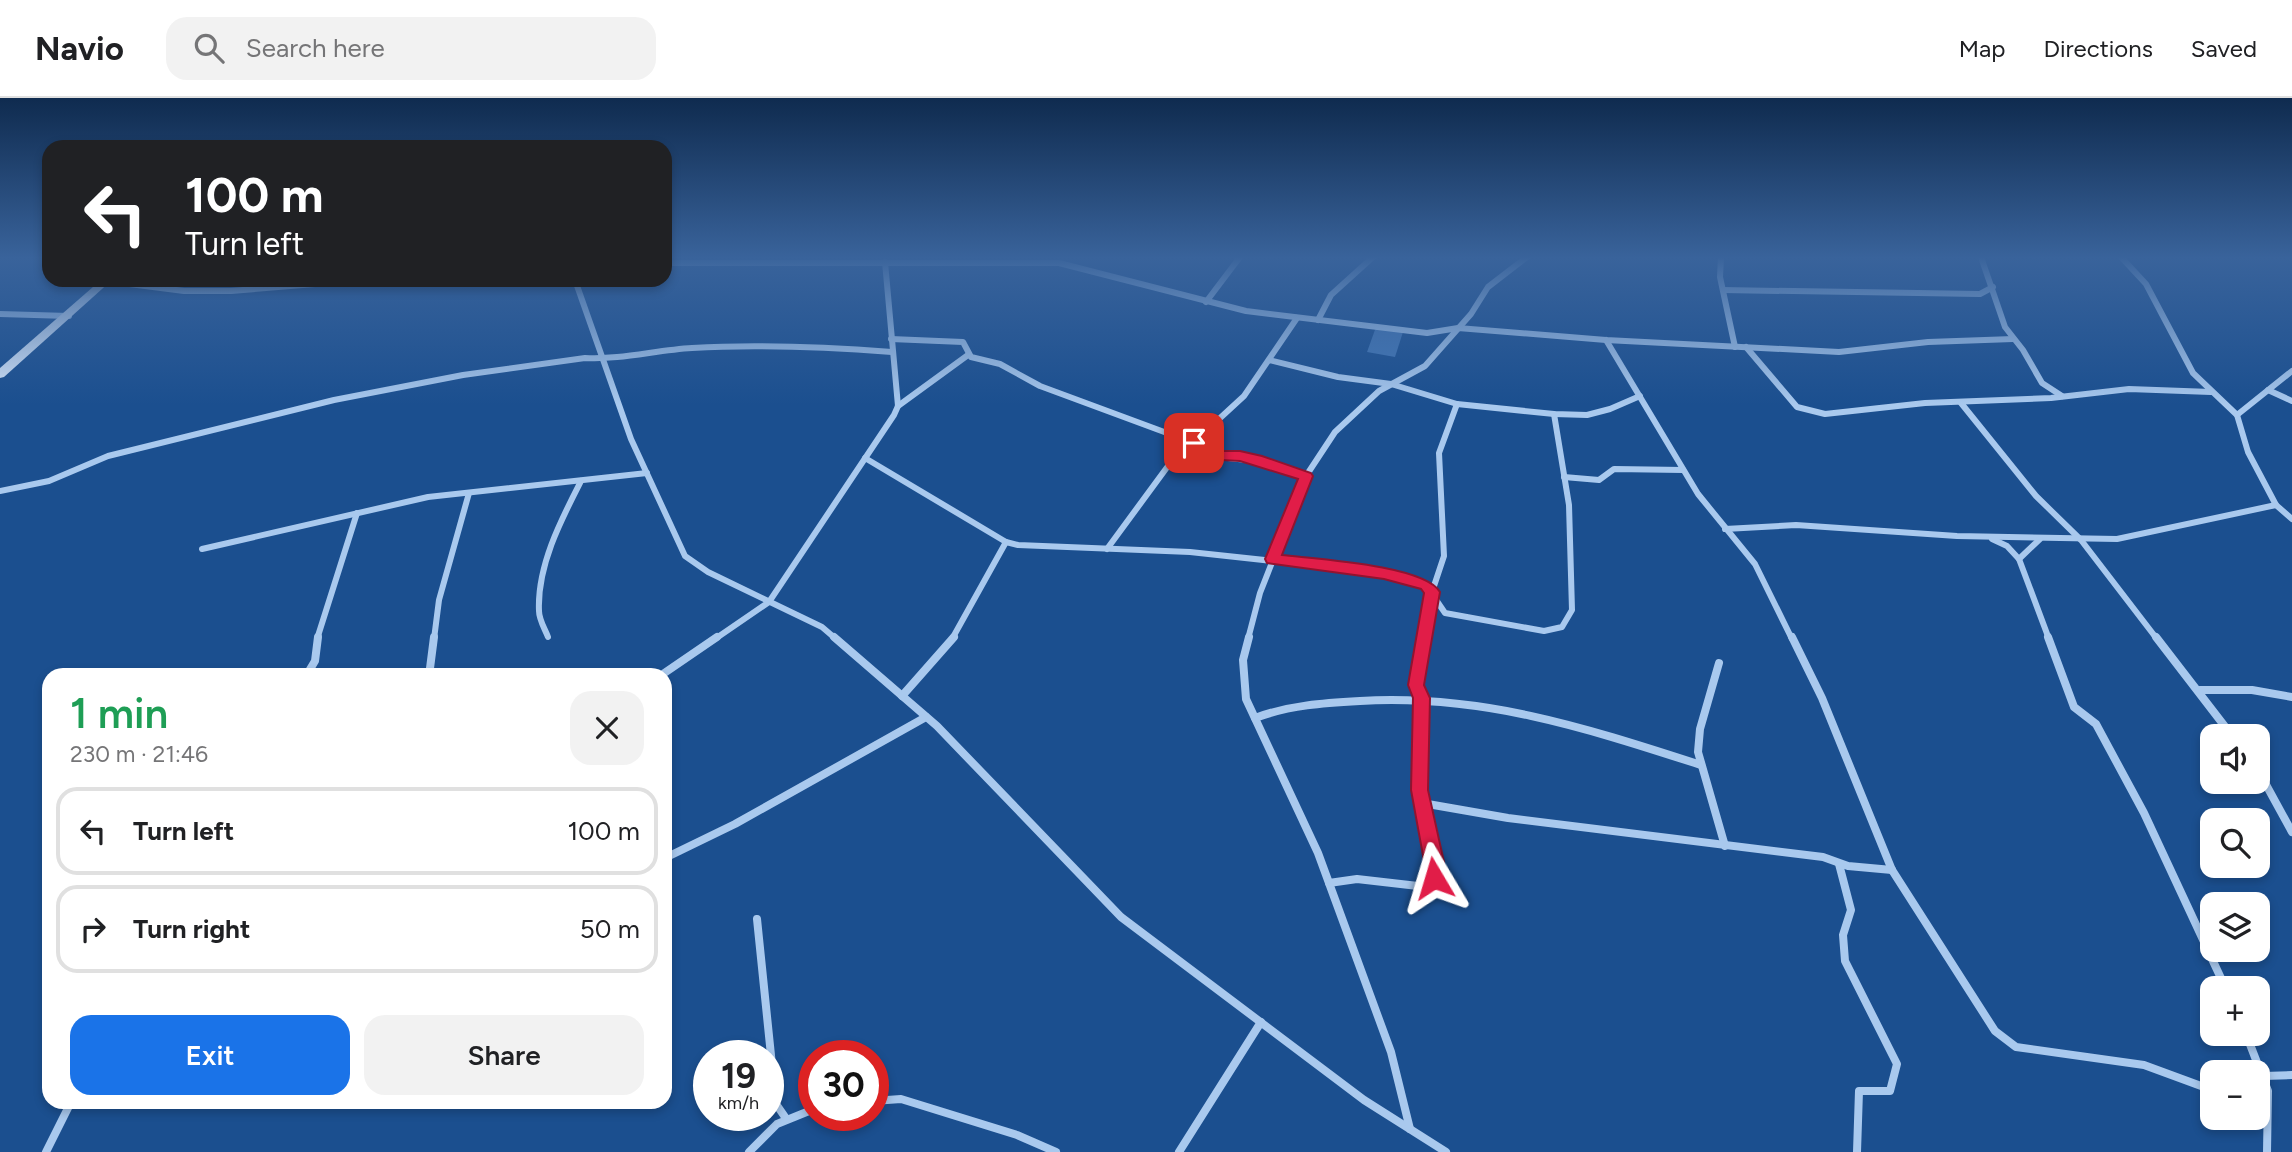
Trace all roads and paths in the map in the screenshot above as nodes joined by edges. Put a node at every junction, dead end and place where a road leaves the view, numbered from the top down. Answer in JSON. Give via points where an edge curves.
{"nodes":[{"id":1,"x":79,"y":306,"type":"edge"},
{"id":2,"x":584,"y":306,"type":"edge"},
{"id":3,"x":888,"y":306,"type":"edge"},
{"id":4,"x":1225,"y":306,"type":"edge"},
{"id":5,"x":1325,"y":306,"type":"edge"},
{"id":6,"x":1476,"y":306,"type":"edge"},
{"id":7,"x":1726,"y":306,"type":"edge"},
{"id":8,"x":1999,"y":306,"type":"edge"},
{"id":9,"x":2158,"y":306,"type":"edge"},
{"id":10,"x":0,"y":314,"type":"edge"},
{"id":11,"x":69,"y":316,"type":"junction"},
{"id":12,"x":1297,"y":318,"type":"junction"},
{"id":13,"x":1318,"y":320,"type":"junction"},
{"id":14,"x":1458,"y":328,"type":"junction"},
{"id":15,"x":891,"y":339,"type":"junction"},
{"id":16,"x":2013,"y":339,"type":"junction"},
{"id":17,"x":1606,"y":340,"type":"junction"},
{"id":18,"x":1735,"y":347,"type":"junction"},
{"id":19,"x":1746,"y":347,"type":"junction"},
{"id":20,"x":892,"y":352,"type":"junction"},
{"id":21,"x":968,"y":355,"type":"junction"},
{"id":22,"x":603,"y":359,"type":"junction"},
{"id":23,"x":1269,"y":360,"type":"junction"},
{"id":24,"x":2292,"y":371,"type":"edge"},
{"id":25,"x":0,"y":374,"type":"edge"},
{"id":26,"x":2042,"y":383,"type":"junction"},
{"id":27,"x":1391,"y":384,"type":"junction"},
{"id":28,"x":2269,"y":390,"type":"junction"},
{"id":29,"x":2211,"y":392,"type":"junction"},
{"id":30,"x":1640,"y":396,"type":"junction"},
{"id":31,"x":2062,"y":397,"type":"junction"},
{"id":32,"x":2038,"y":398,"type":"junction"},
{"id":33,"x":2292,"y":401,"type":"edge"},
{"id":34,"x":1961,"y":403,"type":"junction"},
{"id":35,"x":1457,"y":404,"type":"junction"},
{"id":36,"x":898,"y":407,"type":"junction"},
{"id":37,"x":1555,"y":414,"type":"junction"},
{"id":38,"x":2237,"y":415,"type":"junction"},
{"id":39,"x":1194,"y":443,"type":"junction"},
{"id":40,"x":865,"y":458,"type":"junction"},
{"id":41,"x":1683,"y":470,"type":"junction"},
{"id":42,"x":647,"y":473,"type":"junction"},
{"id":43,"x":1306,"y":476,"type":"junction"},
{"id":44,"x":1564,"y":477,"type":"junction"},
{"id":45,"x":580,"y":481,"type":"junction"},
{"id":46,"x":0,"y":491,"type":"edge"},
{"id":47,"x":469,"y":493,"type":"junction"},
{"id":48,"x":2276,"y":505,"type":"junction"},
{"id":49,"x":357,"y":513,"type":"junction"},
{"id":50,"x":2292,"y":519,"type":"edge"},
{"id":51,"x":1725,"y":529,"type":"junction"},
{"id":52,"x":1989,"y":537,"type":"junction"},
{"id":53,"x":2040,"y":538,"type":"junction"},
{"id":54,"x":2081,"y":540,"type":"junction"},
{"id":55,"x":1006,"y":541,"type":"junction"},
{"id":56,"x":202,"y":549,"type":"dead end"},
{"id":57,"x":1107,"y":549,"type":"junction"},
{"id":58,"x":1273,"y":559,"type":"junction"},
{"id":59,"x":2019,"y":559,"type":"junction"},
{"id":60,"x":1432,"y":592,"type":"junction"},
{"id":61,"x":769,"y":601,"type":"junction"},
{"id":62,"x":548,"y":637,"type":"dead end"},
{"id":63,"x":1719,"y":663,"type":"dead end"},
{"id":64,"x":311,"y":668,"type":"edge"},
{"id":65,"x":430,"y":668,"type":"edge"},
{"id":66,"x":672,"y":668,"type":"edge"},
{"id":67,"x":2200,"y":690,"type":"junction"},
{"id":68,"x":902,"y":696,"type":"junction"},
{"id":69,"x":2292,"y":697,"type":"edge"},
{"id":70,"x":1421,"y":698,"type":"junction"},
{"id":71,"x":926,"y":717,"type":"junction"},
{"id":72,"x":1255,"y":718,"type":"junction"},
{"id":73,"x":2224,"y":724,"type":"edge"},
{"id":74,"x":1701,"y":765,"type":"junction"},
{"id":75,"x":2270,"y":790,"type":"edge"},
{"id":76,"x":1422,"y":803,"type":"junction"},
{"id":77,"x":2292,"y":832,"type":"edge"},
{"id":78,"x":1725,"y":846,"type":"junction"},
{"id":79,"x":672,"y":855,"type":"edge"},
{"id":80,"x":1839,"y":864,"type":"junction"},
{"id":81,"x":1892,"y":870,"type":"junction"},
{"id":82,"x":1329,"y":884,"type":"junction"},
{"id":83,"x":757,"y":919,"type":"dead end"},
{"id":84,"x":2220,"y":976,"type":"edge"},
{"id":85,"x":1261,"y":1022,"type":"junction"},
{"id":86,"x":2292,"y":1075,"type":"edge"},
{"id":87,"x":2270,"y":1076,"type":"edge"},
{"id":88,"x":2200,"y":1086,"type":"edge"},
{"id":89,"x":889,"y":1100,"type":"edge"},
{"id":90,"x":68,"y":1109,"type":"edge"},
{"id":91,"x":798,"y":1113,"type":"edge"},
{"id":92,"x":785,"y":1117,"type":"junction"},
{"id":93,"x":1410,"y":1129,"type":"junction"},
{"id":94,"x":2265,"y":1130,"type":"edge"},
{"id":95,"x":46,"y":1152,"type":"edge"},
{"id":96,"x":749,"y":1152,"type":"edge"},
{"id":97,"x":1056,"y":1152,"type":"edge"},
{"id":98,"x":1179,"y":1152,"type":"edge"},
{"id":99,"x":1446,"y":1152,"type":"edge"},
{"id":100,"x":1857,"y":1152,"type":"edge"},
{"id":101,"x":2267,"y":1152,"type":"edge"}],
"edges":[{"from":1,"to":11,"type":"street"},
{"from":2,"to":22,"type":"street"},
{"from":3,"to":15,"type":"street"},
{"from":4,"to":12,"type":"street"},
{"from":5,"to":13,"type":"street"},
{"from":6,"to":14,"type":"street"},
{"from":7,"to":18,"type":"street"},
{"from":8,"to":16,"type":"street"},
{"from":9,"to":29,"type":"street","via":[[2193,373]]},
{"from":10,"to":11,"type":"street"},
{"from":11,"to":25,"type":"street"},
{"from":12,"to":13,"type":"street"},
{"from":12,"to":23,"type":"street"},
{"from":13,"to":14,"type":"street","via":[[1427,333]]},
{"from":14,"to":17,"type":"street"},
{"from":14,"to":27,"type":"street","via":[[1424,366]]},
{"from":15,"to":20,"type":"street"},
{"from":15,"to":21,"type":"street","via":[[958,341]]},
{"from":16,"to":19,"type":"street","via":[[1839,352]]},
{"from":16,"to":26,"type":"street"},
{"from":17,"to":18,"type":"street"},
{"from":17,"to":30,"type":"street"},
{"from":18,"to":19,"type":"street"},
{"from":19,"to":34,"type":"street","via":[[1789,400],[1807,411],[1843,413]]},
{"from":20,"to":22,"type":"street","via":[[722,346]]},
{"from":20,"to":36,"type":"street"},
{"from":21,"to":36,"type":"street"},
{"from":21,"to":39,"type":"street"},
{"from":22,"to":42,"type":"street"},
{"from":22,"to":46,"type":"street","via":[[463,375],[334,400],[108,456],[49,481]]},
{"from":23,"to":27,"type":"street"},
{"from":23,"to":39,"type":"street","via":[[1244,396]]},
{"from":24,"to":28,"type":"street"},
{"from":26,"to":31,"type":"street"},
{"from":26,"to":32,"type":"street"},
{"from":27,"to":35,"type":"street"},
{"from":27,"to":43,"type":"street","via":[[1364,402],[1335,432]]},
{"from":28,"to":33,"type":"street"},
{"from":28,"to":38,"type":"street"},
{"from":29,"to":31,"type":"street","via":[[2138,389]]},
{"from":29,"to":38,"type":"street"},
{"from":30,"to":37,"type":"street","via":[[1587,415]]},
{"from":30,"to":41,"type":"street"},
{"from":31,"to":32,"type":"street"},
{"from":32,"to":34,"type":"street"},
{"from":34,"to":54,"type":"street","via":[[2036,496]]},
{"from":35,"to":37,"type":"street"},
{"from":35,"to":60,"type":"street","via":[[1439,453],[1444,556]]},
{"from":36,"to":40,"type":"street"},
{"from":37,"to":44,"type":"street"},
{"from":38,"to":48,"type":"street","via":[[2248,452]]},
{"from":39,"to":43,"type":"street","via":[[1208,456],[1251,458]]},
{"from":39,"to":57,"type":"street","via":[[1168,466]]},
{"from":40,"to":55,"type":"street"},
{"from":40,"to":61,"type":"street"},
{"from":41,"to":44,"type":"street","via":[[1614,469],[1599,480]]},
{"from":41,"to":51,"type":"street"},
{"from":42,"to":45,"type":"street"},
{"from":42,"to":61,"type":"street","via":[[685,556]]},
{"from":43,"to":58,"type":"street"},
{"from":44,"to":60,"type":"street","via":[[1572,610],[1562,627],[1544,631],[1446,613]]},
{"from":45,"to":47,"type":"street"},
{"from":45,"to":62,"type":"street","via":[[549,552],[538,613]]},
{"from":47,"to":49,"type":"street"},
{"from":47,"to":65,"type":"street","via":[[439,600]]},
{"from":48,"to":50,"type":"street"},
{"from":48,"to":54,"type":"street","via":[[2117,539]]},
{"from":49,"to":56,"type":"street"},
{"from":49,"to":64,"type":"street"},
{"from":51,"to":52,"type":"street","via":[[1797,525]]},
{"from":51,"to":81,"type":"street","via":[[1755,564],[1822,698]]},
{"from":52,"to":53,"type":"street"},
{"from":52,"to":59,"type":"street"},
{"from":53,"to":54,"type":"street"},
{"from":53,"to":59,"type":"street"},
{"from":54,"to":67,"type":"street"},
{"from":55,"to":57,"type":"street"},
{"from":55,"to":68,"type":"street","via":[[954,637]]},
{"from":57,"to":58,"type":"street"},
{"from":58,"to":60,"type":"street","via":[[1384,573],[1426,585]]},
{"from":58,"to":72,"type":"street","via":[[1243,660],[1246,699]]},
{"from":59,"to":84,"type":"street","via":[[2074,707],[2096,724],[2144,813]]},
{"from":60,"to":70,"type":"street","via":[[1417,674]]},
{"from":61,"to":66,"type":"street"},
{"from":61,"to":68,"type":"street","via":[[822,627]]},
{"from":63,"to":74,"type":"street","via":[[1700,729]]},
{"from":67,"to":69,"type":"street","via":[[2252,690]]},
{"from":67,"to":73,"type":"street"},
{"from":68,"to":71,"type":"street"},
{"from":70,"to":72,"type":"street","via":[[1307,703]]},
{"from":70,"to":74,"type":"street","via":[[1567,724]]},
{"from":70,"to":76,"type":"street"},
{"from":71,"to":79,"type":"street"},
{"from":71,"to":85,"type":"street","via":[[1121,917]]},
{"from":72,"to":82,"type":"street"},
{"from":74,"to":78,"type":"street"},
{"from":75,"to":77,"type":"street"},
{"from":76,"to":78,"type":"street"},
{"from":76,"to":82,"type":"street","via":[[1435,862],[1430,882],[1402,886],[1356,878]]},
{"from":78,"to":80,"type":"street","via":[[1823,857]]},
{"from":80,"to":81,"type":"street"},
{"from":80,"to":100,"type":"street","via":[[1851,910],[1843,935],[1845,961],[1897,1064],[1890,1091],[1859,1091]]},
{"from":81,"to":88,"type":"street","via":[[1995,1031],[2016,1047],[2144,1065]]},
{"from":82,"to":93,"type":"street","via":[[1391,1052]]},
{"from":83,"to":92,"type":"street","via":[[776,1104]]},
{"from":85,"to":93,"type":"street"},
{"from":85,"to":98,"type":"street"},
{"from":86,"to":87,"type":"street"},
{"from":89,"to":97,"type":"street","via":[[901,1099],[1017,1135]]},
{"from":90,"to":95,"type":"street"},
{"from":91,"to":92,"type":"street"},
{"from":92,"to":96,"type":"street","via":[[763,1133]]},
{"from":93,"to":99,"type":"street"},
{"from":94,"to":101,"type":"street"}]}
